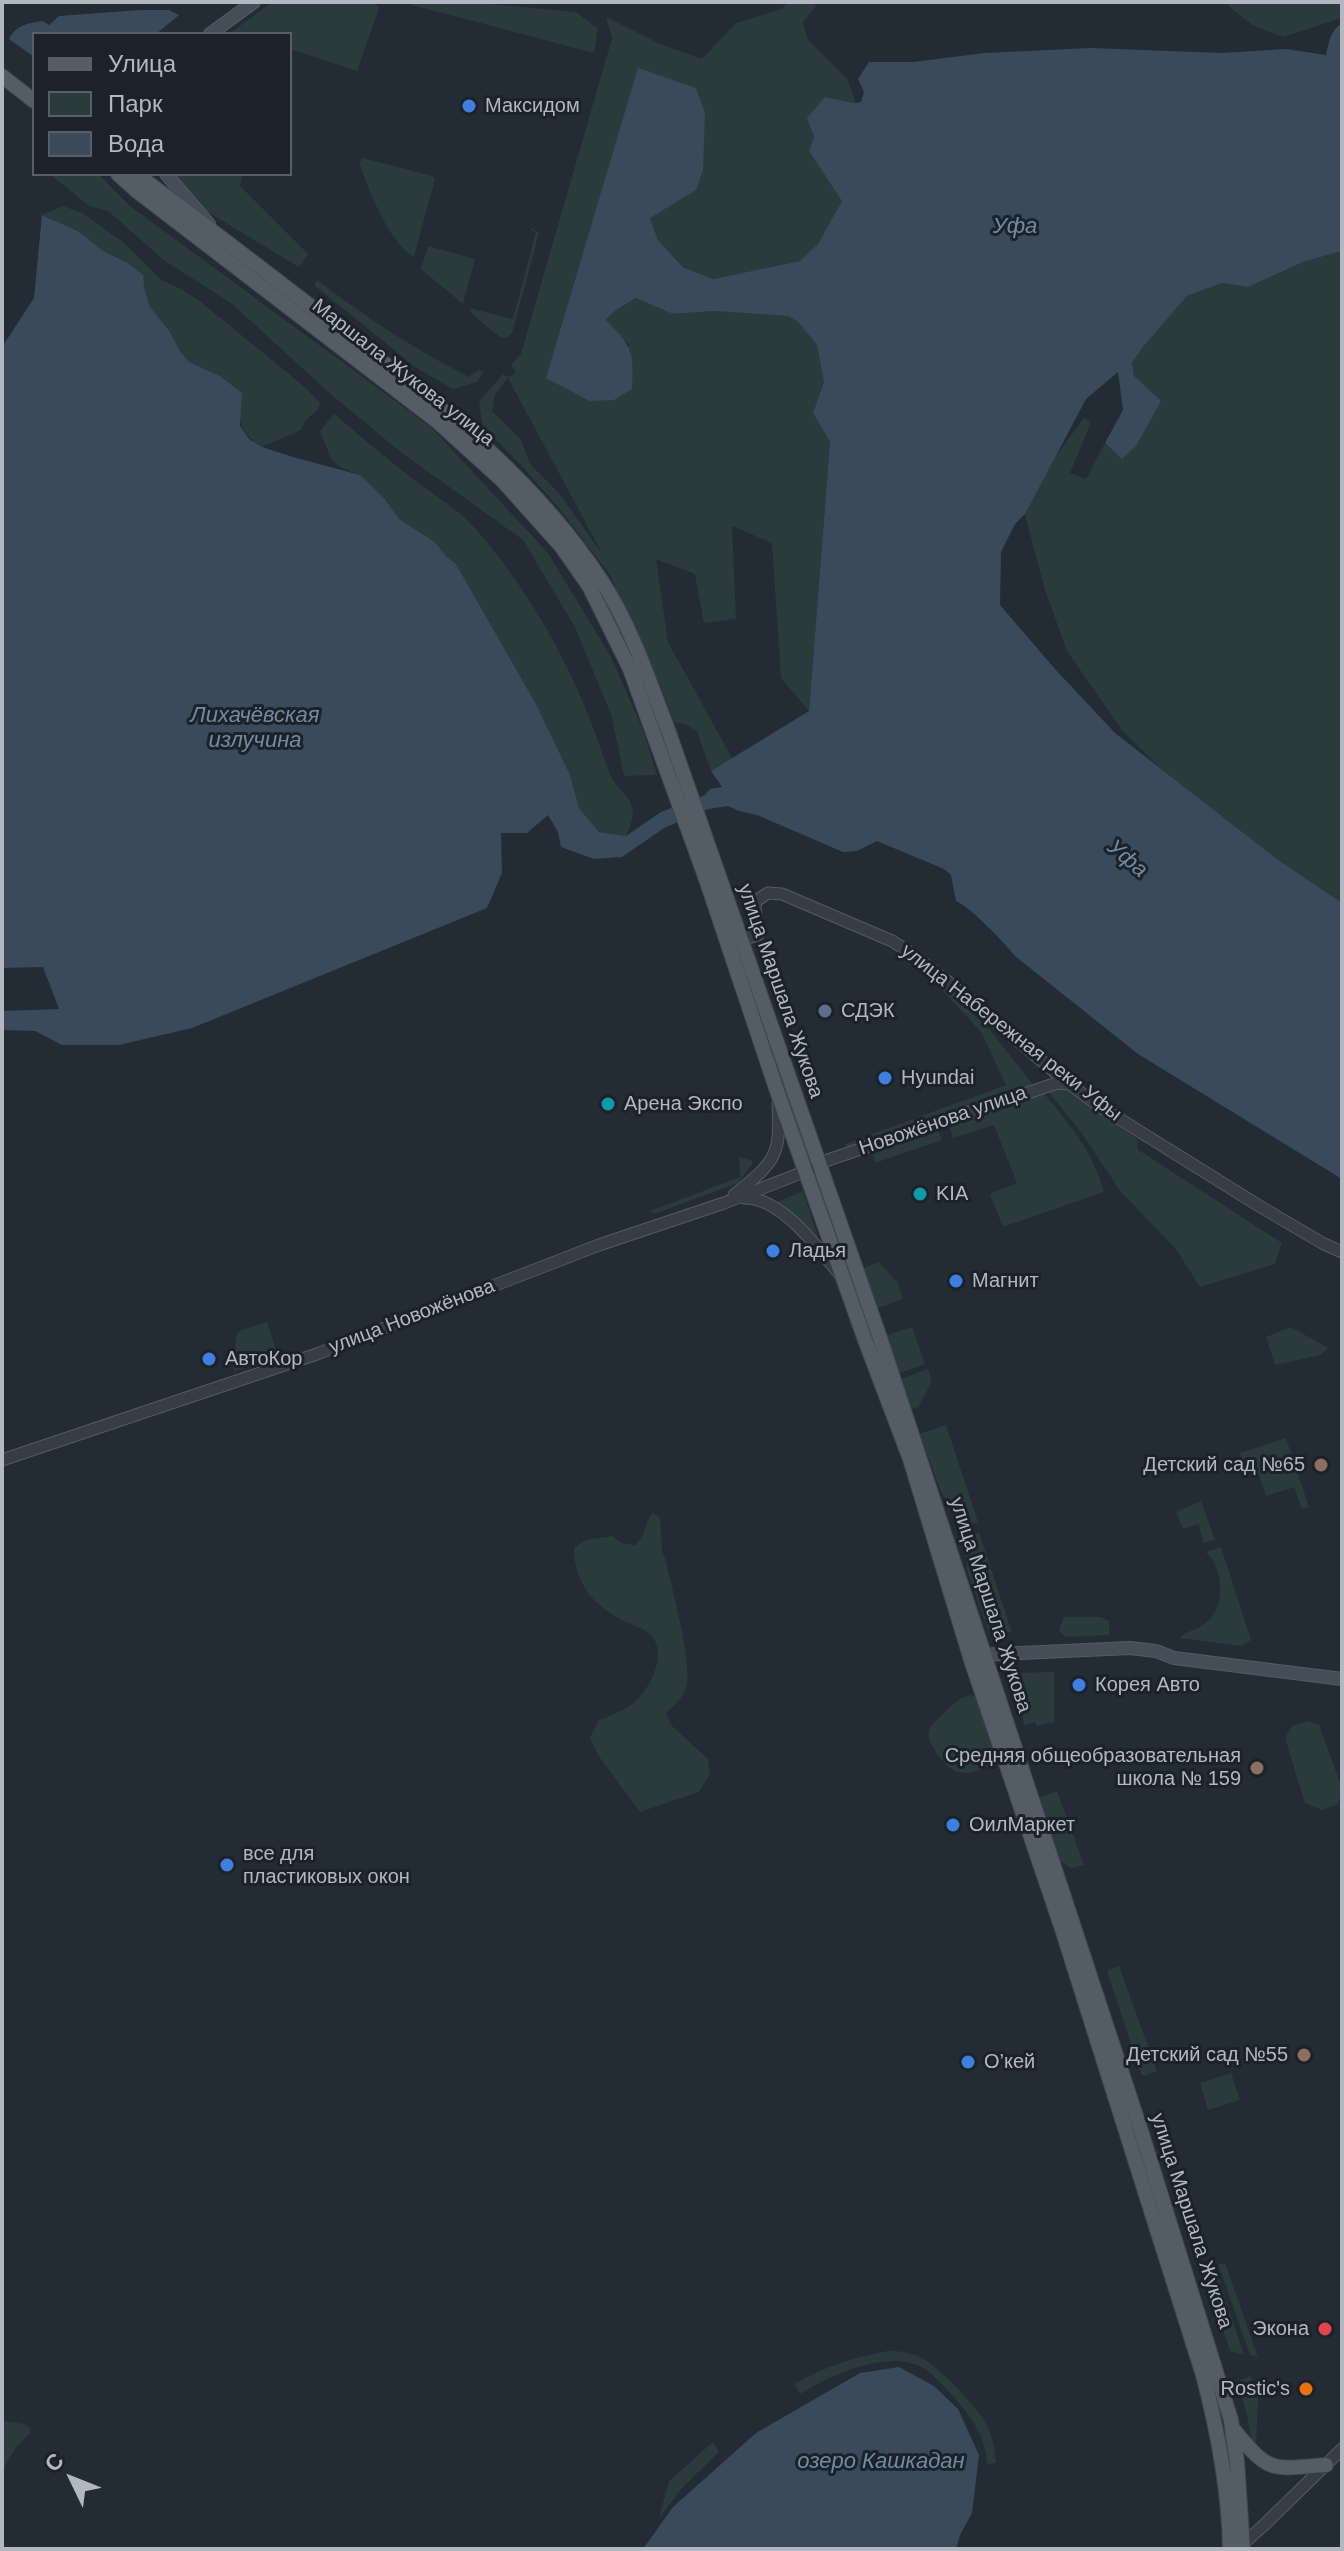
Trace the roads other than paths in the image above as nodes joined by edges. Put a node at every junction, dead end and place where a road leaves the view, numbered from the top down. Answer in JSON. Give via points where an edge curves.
{"nodes":[{"id":1,"x":254,"y":2,"type":"edge"},
{"id":2,"x":213,"y":32,"type":"edge"},
{"id":3,"x":2,"y":76,"type":"edge"},
{"id":4,"x":32,"y":99,"type":"edge"},
{"id":5,"x":120,"y":176,"type":"edge"},
{"id":6,"x":139,"y":176,"type":"edge"},
{"id":7,"x":168,"y":176,"type":"edge"},
{"id":8,"x":219,"y":235,"type":"junction"},
{"id":9,"x":661,"y":731,"type":"junction"},
{"id":10,"x":712,"y":876,"type":"junction"},
{"id":11,"x":741,"y":940,"type":"junction"},
{"id":12,"x":1069,"y":1084,"type":"junction"},
{"id":13,"x":778,"y":1094,"type":"junction"},
{"id":14,"x":812,"y":1168,"type":"junction"},
{"id":15,"x":724,"y":1203,"type":"junction"},
{"id":16,"x":1342,"y":1252,"type":"edge"},
{"id":17,"x":843,"y":1279,"type":"junction"},
{"id":18,"x":2,"y":1460,"type":"edge"},
{"id":19,"x":978,"y":1655,"type":"junction"},
{"id":20,"x":1342,"y":1679,"type":"edge"},
{"id":21,"x":1233,"y":2428,"type":"junction"},
{"id":22,"x":1342,"y":2449,"type":"edge"},
{"id":23,"x":1326,"y":2465,"type":"junction"},
{"id":24,"x":1237,"y":2546,"type":"edge"}],
"edges":[{"from":1,"to":2,"type":"main road"},
{"from":3,"to":4,"type":"main road"},
{"from":5,"to":9,"type":"main road","name":"Маршала Жукова улица","via":[[438,422],[502,480],[589,586]]},
{"from":6,"to":8,"type":"main road","name":"Маршала Жукова улица"},
{"from":7,"to":8,"type":"main road"},
{"from":8,"to":9,"type":"main road","name":"Маршала Жукова улица","via":[[437,405],[527,487],[603,583],[639,655]]},
{"from":9,"to":10,"type":"main road","name":"улица Маршала Жукова"},
{"from":10,"to":11,"type":"main road","name":"улица Маршала Жукова"},
{"from":10,"to":13,"type":"main road","name":"улица Маршала Жукова"},
{"from":11,"to":12,"type":"street","name":"улица Набережная реки Уфы","via":[[758,935],[756,901],[768,893],[854,924],[908,951]]},
{"from":11,"to":14,"type":"main road","name":"улица Маршала Жукова"},
{"from":12,"to":14,"type":"street","name":"Новожёнова улица","via":[[1057,1083]]},
{"from":12,"to":16,"type":"street","name":"улица Набережная реки Уфы"},
{"from":13,"to":14,"type":"main road","name":"улица Маршала Жукова"},
{"from":13,"to":15,"type":"street","via":[[780,1136],[775,1154],[767,1169]]},
{"from":14,"to":15,"type":"street","name":"улица Новожёнова"},
{"from":14,"to":17,"type":"main road","name":"улица Маршала Жукова"},
{"from":14,"to":19,"type":"main road","name":"улица Маршала Жукова","via":[[878,1332]]},
{"from":15,"to":17,"type":"street","via":[[742,1198],[767,1202],[801,1230]]},
{"from":15,"to":18,"type":"street","name":"улица Новожёнова","via":[[599,1245],[317,1354]]},
{"from":17,"to":19,"type":"main road","name":"улица Маршала Жукова"},
{"from":19,"to":20,"type":"main road","via":[[1136,1648],[1174,1658]]},
{"from":19,"to":21,"type":"main road","name":"улица Маршала Жукова","via":[[1138,2119]]},
{"from":19,"to":24,"type":"main road","name":"улица Маршала Жукова","via":[[1203,2375]]},
{"from":21,"to":23,"type":"main road","via":[[1269,2466]]},
{"from":21,"to":24,"type":"main road","name":"улица Маршала Жукова"},
{"from":22,"to":23,"type":"street"},
{"from":23,"to":24,"type":"street"}]}
